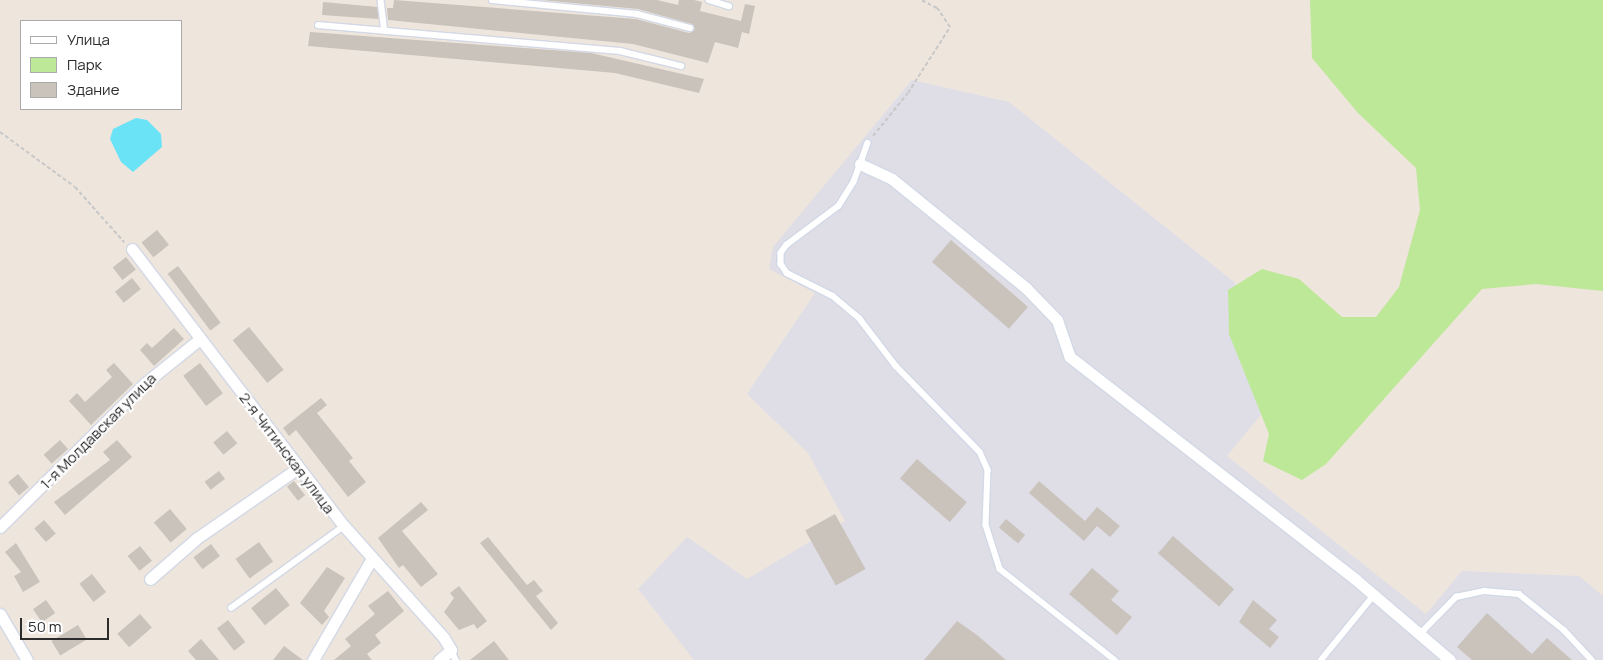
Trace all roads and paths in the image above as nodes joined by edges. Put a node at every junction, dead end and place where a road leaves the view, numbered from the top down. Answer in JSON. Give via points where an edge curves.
{"nodes":[{"id":1,"x":381,"y":0,"type":"edge"},
{"id":2,"x":492,"y":0,"type":"edge"},
{"id":3,"x":710,"y":0,"type":"edge"},
{"id":4,"x":921,"y":0,"type":"edge"},
{"id":5,"x":729,"y":6,"type":"dead end"},
{"id":6,"x":318,"y":25,"type":"dead end"},
{"id":7,"x":690,"y":28,"type":"dead end"},
{"id":8,"x":384,"y":31,"type":"junction"},
{"id":9,"x":681,"y":66,"type":"dead end"},
{"id":10,"x":0,"y":132,"type":"edge"},
{"id":11,"x":868,"y":143,"type":"joint"},
{"id":12,"x":860,"y":164,"type":"junction"},
{"id":13,"x":132,"y":249,"type":"joint"},
{"id":14,"x":200,"y":339,"type":"junction"},
{"id":15,"x":298,"y":468,"type":"junction"},
{"id":16,"x":344,"y":526,"type":"junction"},
{"id":17,"x":0,"y":528,"type":"edge"},
{"id":18,"x":372,"y":560,"type":"junction"},
{"id":19,"x":150,"y":579,"type":"dead end"},
{"id":20,"x":1374,"y":595,"type":"junction"},
{"id":21,"x":231,"y":608,"type":"dead end"},
{"id":22,"x":0,"y":614,"type":"edge"},
{"id":23,"x":1420,"y":634,"type":"junction"},
{"id":24,"x":454,"y":655,"type":"edge"},
{"id":25,"x":27,"y":660,"type":"edge"},
{"id":26,"x":313,"y":660,"type":"edge"},
{"id":27,"x":439,"y":660,"type":"edge"},
{"id":28,"x":1115,"y":660,"type":"edge"},
{"id":29,"x":1321,"y":660,"type":"edge"},
{"id":30,"x":1450,"y":660,"type":"edge"},
{"id":31,"x":1592,"y":660,"type":"edge"}],
"edges":[{"from":1,"to":8,"type":"lane"},
{"from":2,"to":7,"type":"lane","via":[[636,14]]},
{"from":3,"to":5,"type":"lane"},
{"from":4,"to":11,"type":"path","via":[[937,8],[950,27],[908,93]]},
{"from":6,"to":8,"type":"lane"},
{"from":8,"to":9,"type":"lane","via":[[620,51]]},
{"from":10,"to":13,"type":"path","via":[[75,187]]},
{"from":11,"to":12,"type":"lane"},
{"from":12,"to":20,"type":"street","via":[[892,179],[1026,288],[1057,320],[1070,357]]},
{"from":12,"to":28,"type":"lane","via":[[839,206],[788,245],[781,254],[781,264],[787,273],[833,296],[860,319],[896,366],[980,452],[988,470],[986,525],[1000,569]]},
{"from":13,"to":14,"type":"street","name":"2-я Читинская улица"},
{"from":14,"to":15,"type":"street","name":"2-я Читинская улица"},
{"from":14,"to":17,"type":"street","name":"1-я Молдавская улица","via":[[145,383]]},
{"from":15,"to":16,"type":"street","name":"2-я Читинская улица"},
{"from":15,"to":19,"type":"street","via":[[197,538]]},
{"from":16,"to":18,"type":"street","name":"2-я Читинская улица"},
{"from":16,"to":21,"type":"lane"},
{"from":18,"to":24,"type":"street","name":"2-я Читинская улица"},
{"from":18,"to":26,"type":"street"},
{"from":20,"to":23,"type":"street"},
{"from":20,"to":29,"type":"lane"},
{"from":22,"to":25,"type":"street"},
{"from":23,"to":30,"type":"street"},
{"from":23,"to":31,"type":"lane","via":[[1456,597],[1484,591],[1519,594],[1564,630]]},
{"from":24,"to":27,"type":"street"}]}
